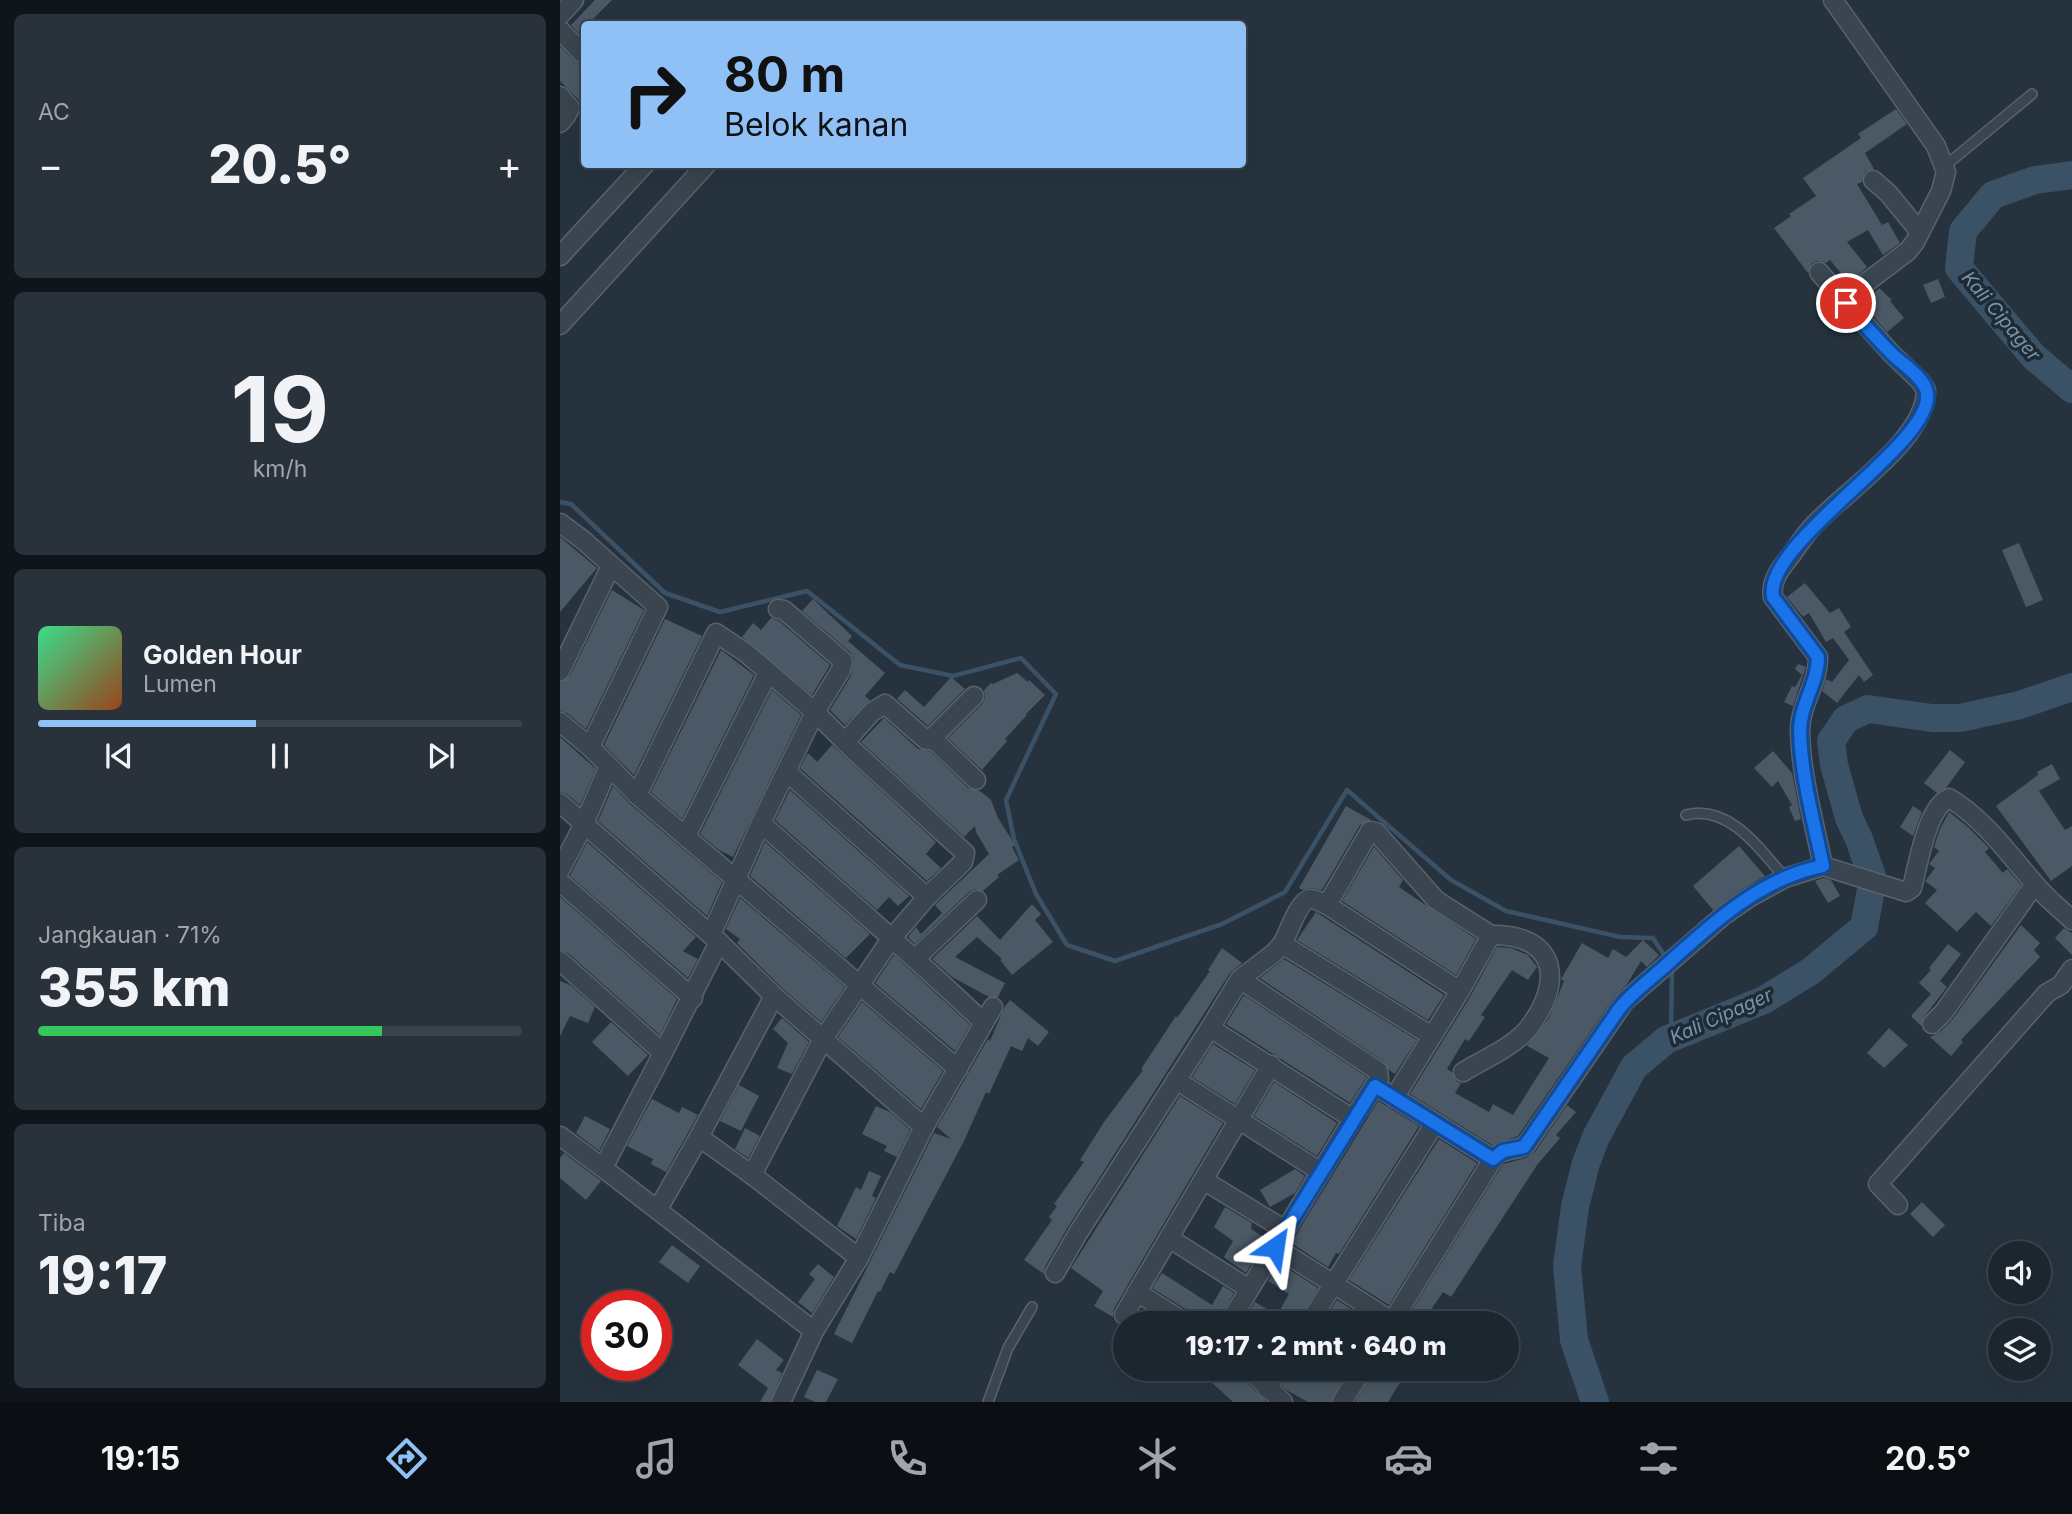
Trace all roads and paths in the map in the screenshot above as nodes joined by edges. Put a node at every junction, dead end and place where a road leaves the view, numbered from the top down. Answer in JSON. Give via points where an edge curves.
{"nodes":[{"id":1,"x":574,"y":0,"type":"edge"},
{"id":2,"x":1833,"y":0,"type":"edge"},
{"id":3,"x":560,"y":15,"type":"edge"},
{"id":4,"x":560,"y":30,"type":"edge"},
{"id":5,"x":581,"y":52,"type":"edge"},
{"id":6,"x":2032,"y":94,"type":"dead end"},
{"id":7,"x":560,"y":96,"type":"edge"},
{"id":8,"x":560,"y":123,"type":"edge"},
{"id":9,"x":1948,"y":163,"type":"junction"},
{"id":10,"x":641,"y":168,"type":"edge"},
{"id":11,"x":703,"y":168,"type":"edge"},
{"id":12,"x":1873,"y":180,"type":"dead end"},
{"id":13,"x":1920,"y":232,"type":"junction"},
{"id":14,"x":560,"y":256,"type":"edge"},
{"id":15,"x":1819,"y":272,"type":"dead end"},
{"id":16,"x":1846,"y":303,"type":"junction"},
{"id":17,"x":560,"y":325,"type":"edge"},
{"id":18,"x":560,"y":523,"type":"edge"},
{"id":19,"x":611,"y":566,"type":"junction"},
{"id":20,"x":778,"y":609,"type":"dead end"},
{"id":21,"x":560,"y":671,"type":"edge"},
{"id":22,"x":768,"y":673,"type":"junction"},
{"id":23,"x":974,"y":696,"type":"dead end"},
{"id":24,"x":815,"y":712,"type":"junction"},
{"id":25,"x":560,"y":722,"type":"edge"},
{"id":26,"x":932,"y":738,"type":"junction"},
{"id":27,"x":845,"y":742,"type":"junction"},
{"id":28,"x":590,"y":747,"type":"junction"},
{"id":29,"x":609,"y":766,"type":"junction"},
{"id":30,"x":787,"y":772,"type":"junction"},
{"id":31,"x":976,"y":780,"type":"dead end"},
{"id":32,"x":637,"y":795,"type":"junction"},
{"id":33,"x":560,"y":803,"type":"edge"},
{"id":34,"x":1686,"y":815,"type":"dead end"},
{"id":35,"x":761,"y":823,"type":"junction"},
{"id":36,"x":584,"y":824,"type":"junction"},
{"id":37,"x":687,"y":836,"type":"junction"},
{"id":38,"x":1823,"y":866,"type":"junction"},
{"id":39,"x":560,"y":870,"type":"edge"},
{"id":40,"x":736,"y":878,"type":"junction"},
{"id":41,"x":1785,"y":878,"type":"junction"},
{"id":42,"x":560,"y":882,"type":"edge"},
{"id":43,"x":2035,"y":884,"type":"junction"},
{"id":44,"x":927,"y":897,"type":"junction"},
{"id":45,"x":977,"y":901,"type":"dead end"},
{"id":46,"x":1326,"y":905,"type":"junction"},
{"id":47,"x":2072,"y":920,"type":"edge"},
{"id":48,"x":1491,"y":935,"type":"junction"},
{"id":49,"x":715,"y":938,"type":"junction"},
{"id":50,"x":891,"y":939,"type":"junction"},
{"id":51,"x":1282,"y":944,"type":"junction"},
{"id":52,"x":916,"y":958,"type":"junction"},
{"id":53,"x":560,"y":962,"type":"edge"},
{"id":54,"x":2072,"y":969,"type":"edge"},
{"id":55,"x":1240,"y":979,"type":"junction"},
{"id":56,"x":861,"y":986,"type":"junction"},
{"id":57,"x":1460,"y":991,"type":"junction"},
{"id":58,"x":774,"y":996,"type":"junction"},
{"id":59,"x":692,"y":998,"type":"junction"},
{"id":60,"x":993,"y":1007,"type":"dead end"},
{"id":61,"x":983,"y":1022,"type":"junction"},
{"id":62,"x":1932,"y":1024,"type":"dead end"},
{"id":63,"x":1210,"y":1028,"type":"junction"},
{"id":64,"x":1432,"y":1036,"type":"junction"},
{"id":65,"x":823,"y":1039,"type":"junction"},
{"id":66,"x":663,"y":1053,"type":"junction"},
{"id":67,"x":1271,"y":1065,"type":"junction"},
{"id":68,"x":958,"y":1069,"type":"junction"},
{"id":69,"x":1463,"y":1072,"type":"dead end"},
{"id":70,"x":1176,"y":1080,"type":"junction"},
{"id":71,"x":1375,"y":1086,"type":"junction"},
{"id":72,"x":1394,"y":1098,"type":"junction"},
{"id":73,"x":1353,"y":1119,"type":"junction"},
{"id":74,"x":1239,"y":1120,"type":"junction"},
{"id":75,"x":1435,"y":1123,"type":"junction"},
{"id":76,"x":925,"y":1127,"type":"junction"},
{"id":77,"x":560,"y":1136,"type":"edge"},
{"id":78,"x":699,"y":1138,"type":"junction"},
{"id":79,"x":1493,"y":1159,"type":"junction"},
{"id":80,"x":603,"y":1168,"type":"junction"},
{"id":81,"x":1321,"y":1172,"type":"junction"},
{"id":82,"x":752,"y":1175,"type":"junction"},
{"id":83,"x":1203,"y":1180,"type":"junction"},
{"id":84,"x":1898,"y":1205,"type":"dead end"},
{"id":85,"x":658,"y":1209,"type":"junction"},
{"id":86,"x":1285,"y":1230,"type":"junction"},
{"id":87,"x":1169,"y":1238,"type":"junction"},
{"id":88,"x":1275,"y":1247,"type":"junction"},
{"id":89,"x":859,"y":1258,"type":"junction"},
{"id":90,"x":1055,"y":1273,"type":"dead end"},
{"id":91,"x":1334,"y":1284,"type":"junction"},
{"id":92,"x":1250,"y":1289,"type":"junction"},
{"id":93,"x":1137,"y":1292,"type":"junction"},
{"id":94,"x":1032,"y":1307,"type":"dead end"},
{"id":95,"x":1126,"y":1311,"type":"edge"},
{"id":96,"x":1167,"y":1311,"type":"edge"},
{"id":97,"x":1236,"y":1311,"type":"edge"},
{"id":98,"x":1317,"y":1311,"type":"edge"},
{"id":99,"x":1375,"y":1311,"type":"edge"},
{"id":100,"x":1399,"y":1311,"type":"edge"},
{"id":101,"x":814,"y":1331,"type":"junction"},
{"id":102,"x":1260,"y":1381,"type":"edge"},
{"id":103,"x":1272,"y":1381,"type":"edge"},
{"id":104,"x":1355,"y":1381,"type":"edge"},
{"id":105,"x":1267,"y":1389,"type":"junction"},
{"id":106,"x":781,"y":1402,"type":"edge"},
{"id":107,"x":988,"y":1402,"type":"edge"},
{"id":108,"x":1283,"y":1402,"type":"edge"},
{"id":109,"x":1342,"y":1402,"type":"edge"}],
"edges":[{"from":1,"to":3,"type":"street"},
{"from":2,"to":9,"type":"street"},
{"from":4,"to":5,"type":"street"},
{"from":6,"to":9,"type":"lane"},
{"from":7,"to":8,"type":"street","via":[[570,108]]},
{"from":9,"to":13,"type":"street","via":[[1941,191]]},
{"from":10,"to":14,"type":"street"},
{"from":11,"to":17,"type":"street"},
{"from":12,"to":13,"type":"street"},
{"from":13,"to":16,"type":"street","via":[[1908,251]]},
{"from":15,"to":16,"type":"street"},
{"from":16,"to":38,"type":"street","via":[[1920,381],[1926,402],[1918,422],[1883,461],[1815,524],[1783,565],[1772,588],[1773,597],[1818,657],[1800,731]]},
{"from":18,"to":19,"type":"street"},
{"from":19,"to":21,"type":"street"},
{"from":19,"to":28,"type":"street","via":[[658,607]]},
{"from":20,"to":24,"type":"street","via":[[843,661]]},
{"from":22,"to":24,"type":"street"},
{"from":22,"to":32,"type":"street","via":[[716,633]]},
{"from":22,"to":37,"type":"street"},
{"from":23,"to":26,"type":"street"},
{"from":24,"to":27,"type":"street"},
{"from":24,"to":30,"type":"street"},
{"from":25,"to":28,"type":"street"},
{"from":26,"to":27,"type":"street","via":[[926,740],[885,704]]},
{"from":26,"to":31,"type":"street"},
{"from":27,"to":44,"type":"street","via":[[964,850],[962,862]]},
{"from":28,"to":29,"type":"street"},
{"from":29,"to":32,"type":"street"},
{"from":29,"to":36,"type":"street"},
{"from":30,"to":35,"type":"street"},
{"from":30,"to":44,"type":"street"},
{"from":32,"to":37,"type":"street"},
{"from":33,"to":36,"type":"street"},
{"from":34,"to":41,"type":"lane","via":[[1710,813],[1735,826]]},
{"from":35,"to":40,"type":"street"},
{"from":35,"to":50,"type":"street"},
{"from":36,"to":39,"type":"street"},
{"from":36,"to":49,"type":"street"},
{"from":37,"to":40,"type":"street"},
{"from":38,"to":41,"type":"street"},
{"from":38,"to":43,"type":"street","via":[[1906,892],[1912,888],[1932,816],[1949,798],[1969,811]]},
{"from":40,"to":49,"type":"street"},
{"from":40,"to":56,"type":"street"},
{"from":41,"to":79,"type":"street","via":[[1724,915],[1619,1009],[1526,1144]]},
{"from":42,"to":59,"type":"street"},
{"from":43,"to":47,"type":"street"},
{"from":43,"to":62,"type":"street"},
{"from":44,"to":50,"type":"street"},
{"from":45,"to":52,"type":"street"},
{"from":46,"to":48,"type":"street","via":[[1373,831],[1436,900]]},
{"from":46,"to":51,"type":"street","via":[[1306,900]]},
{"from":46,"to":57,"type":"street"},
{"from":48,"to":57,"type":"street"},
{"from":48,"to":69,"type":"street","via":[[1533,944],[1546,956],[1551,979],[1527,1029]]},
{"from":49,"to":58,"type":"street"},
{"from":49,"to":59,"type":"street"},
{"from":50,"to":52,"type":"street"},
{"from":50,"to":56,"type":"street"},
{"from":51,"to":55,"type":"street"},
{"from":51,"to":64,"type":"street"},
{"from":52,"to":61,"type":"street"},
{"from":53,"to":66,"type":"street"},
{"from":54,"to":84,"type":"street","via":[[1878,1184]]},
{"from":55,"to":63,"type":"street"},
{"from":55,"to":71,"type":"street","via":[[1377,1069],[1380,1077]]},
{"from":56,"to":65,"type":"street"},
{"from":56,"to":68,"type":"street"},
{"from":57,"to":64,"type":"street"},
{"from":58,"to":65,"type":"street"},
{"from":58,"to":78,"type":"street"},
{"from":59,"to":66,"type":"street"},
{"from":60,"to":61,"type":"street"},
{"from":61,"to":68,"type":"street"},
{"from":63,"to":67,"type":"street"},
{"from":63,"to":70,"type":"street"},
{"from":64,"to":72,"type":"street"},
{"from":65,"to":76,"type":"street"},
{"from":65,"to":82,"type":"street"},
{"from":66,"to":80,"type":"street"},
{"from":67,"to":73,"type":"street"},
{"from":67,"to":74,"type":"street"},
{"from":68,"to":76,"type":"street"},
{"from":70,"to":74,"type":"street"},
{"from":70,"to":90,"type":"street"},
{"from":71,"to":72,"type":"street"},
{"from":71,"to":73,"type":"street"},
{"from":72,"to":75,"type":"street"},
{"from":73,"to":81,"type":"street"},
{"from":74,"to":81,"type":"street"},
{"from":74,"to":83,"type":"street"},
{"from":75,"to":79,"type":"street"},
{"from":75,"to":91,"type":"street"},
{"from":76,"to":89,"type":"street"},
{"from":77,"to":80,"type":"street"},
{"from":78,"to":82,"type":"street"},
{"from":78,"to":85,"type":"street"},
{"from":79,"to":100,"type":"street"},
{"from":80,"to":85,"type":"street"},
{"from":81,"to":86,"type":"street"},
{"from":82,"to":89,"type":"street"},
{"from":83,"to":86,"type":"street"},
{"from":83,"to":87,"type":"street"},
{"from":85,"to":101,"type":"street"},
{"from":86,"to":88,"type":"street"},
{"from":87,"to":92,"type":"street"},
{"from":87,"to":93,"type":"street"},
{"from":88,"to":91,"type":"street"},
{"from":88,"to":92,"type":"street"},
{"from":89,"to":101,"type":"street"},
{"from":91,"to":98,"type":"street"},
{"from":91,"to":99,"type":"street"},
{"from":92,"to":97,"type":"street"},
{"from":93,"to":95,"type":"street"},
{"from":93,"to":96,"type":"street"},
{"from":94,"to":107,"type":"lane","via":[[1008,1348]]},
{"from":101,"to":106,"type":"street"},
{"from":102,"to":105,"type":"street"},
{"from":103,"to":105,"type":"street"},
{"from":104,"to":109,"type":"street"},
{"from":105,"to":108,"type":"street"}]}
